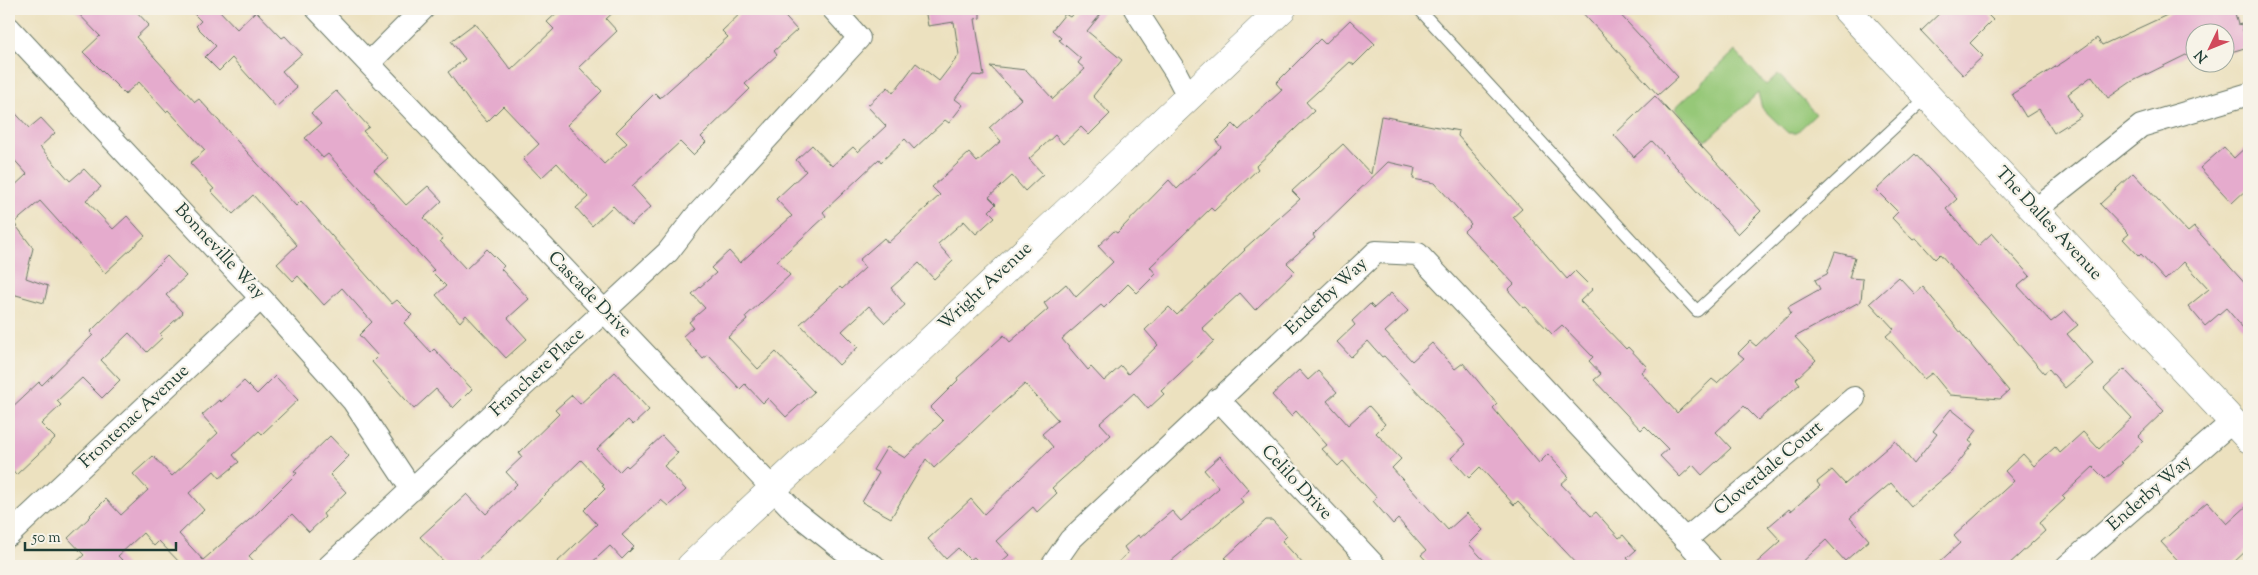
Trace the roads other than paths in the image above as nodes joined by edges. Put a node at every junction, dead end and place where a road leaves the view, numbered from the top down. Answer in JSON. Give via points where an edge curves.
{"nodes":[{"id":1,"x":317,"y":9,"type":"edge"},
{"id":2,"x":423,"y":9,"type":"edge"},
{"id":3,"x":832,"y":9,"type":"edge"},
{"id":4,"x":1135,"y":9,"type":"edge"},
{"id":5,"x":1282,"y":9,"type":"edge"},
{"id":6,"x":1419,"y":9,"type":"edge"},
{"id":7,"x":1854,"y":11,"type":"edge"},
{"id":8,"x":9,"y":28,"type":"edge"},
{"id":9,"x":368,"y":62,"type":"junction"},
{"id":10,"x":2249,"y":94,"type":"edge"},
{"id":11,"x":1188,"y":96,"type":"junction"},
{"id":12,"x":1928,"y":96,"type":"junction"},
{"id":13,"x":2034,"y":210,"type":"junction"},
{"id":14,"x":261,"y":298,"type":"junction"},
{"id":15,"x":604,"y":310,"type":"junction"},
{"id":16,"x":1854,"y":398,"type":"dead end"},
{"id":17,"x":1218,"y":400,"type":"junction"},
{"id":18,"x":2241,"y":430,"type":"edge"},
{"id":19,"x":773,"y":488,"type":"junction"},
{"id":20,"x":412,"y":490,"type":"junction"},
{"id":21,"x":9,"y":535,"type":"edge"},
{"id":22,"x":1685,"y":540,"type":"junction"},
{"id":23,"x":329,"y":566,"type":"edge"},
{"id":24,"x":691,"y":566,"type":"edge"},
{"id":25,"x":874,"y":566,"type":"edge"},
{"id":26,"x":1052,"y":566,"type":"edge"},
{"id":27,"x":1375,"y":566,"type":"edge"},
{"id":28,"x":1710,"y":566,"type":"edge"},
{"id":29,"x":2067,"y":566,"type":"edge"}],
"edges":[{"from":1,"to":9,"type":"street","name":"Cascade Drive"},
{"from":2,"to":9,"type":"street"},
{"from":3,"to":15,"type":"street","name":"Franchere Place","via":[[859,38],[695,217],[668,252]]},
{"from":4,"to":11,"type":"street"},
{"from":5,"to":11,"type":"street","name":"Wright Avenue"},
{"from":6,"to":12,"type":"lane","via":[[1697,311]]},
{"from":7,"to":12,"type":"street","name":"The Dalles Avenue"},
{"from":8,"to":14,"type":"street","name":"Bonneville Way"},
{"from":9,"to":15,"type":"street","name":"Cascade Drive"},
{"from":10,"to":13,"type":"street","via":[[2141,126]]},
{"from":11,"to":19,"type":"street","name":"Wright Avenue"},
{"from":12,"to":13,"type":"street","name":"The Dalles Avenue"},
{"from":13,"to":18,"type":"street","name":"The Dalles Avenue"},
{"from":14,"to":20,"type":"street","name":"Bonneville Way","via":[[353,401]]},
{"from":14,"to":21,"type":"street","name":"Frontenac Avenue"},
{"from":15,"to":19,"type":"street","name":"Cascade Drive"},
{"from":15,"to":20,"type":"street","name":"Franchere Place"},
{"from":16,"to":22,"type":"street","name":"Cloverdale Court"},
{"from":17,"to":22,"type":"street","name":"Enderby Way","via":[[1376,252],[1418,254]]},
{"from":17,"to":26,"type":"street","name":"Enderby Way","via":[[1070,540]]},
{"from":17,"to":27,"type":"street","name":"Celilo Drive"},
{"from":18,"to":29,"type":"street","name":"Enderby Way"},
{"from":19,"to":24,"type":"street","name":"Wright Avenue"},
{"from":19,"to":25,"type":"street","name":"Cascade Drive","via":[[795,512],[844,550]]},
{"from":20,"to":23,"type":"street","name":"Franchere Place"},
{"from":22,"to":28,"type":"street","name":"Enderby Way"}]}
